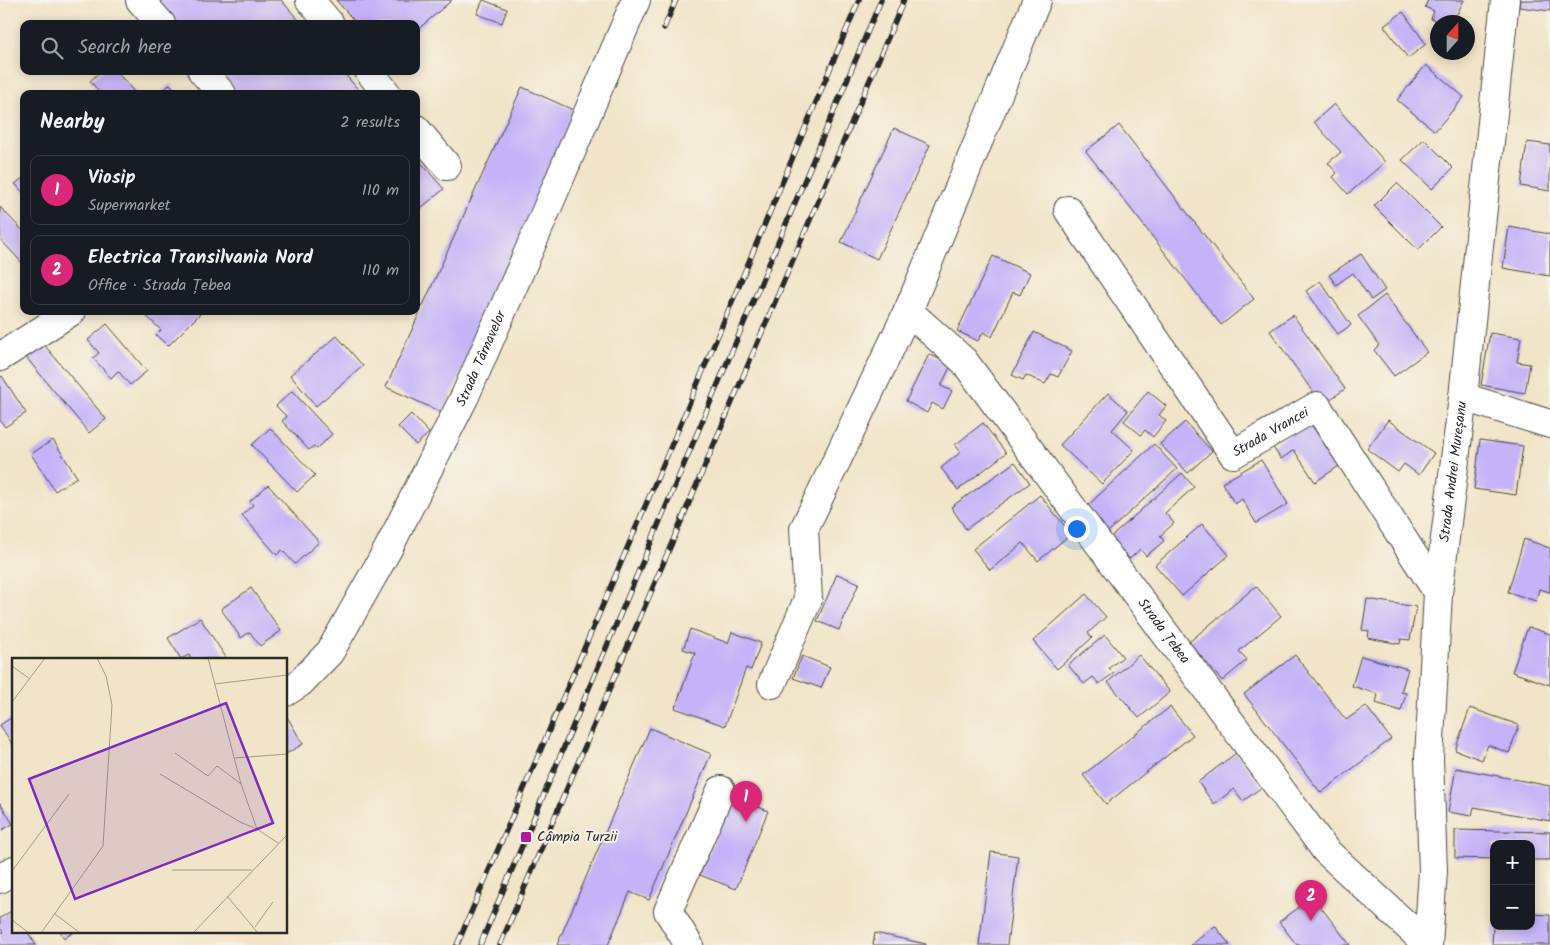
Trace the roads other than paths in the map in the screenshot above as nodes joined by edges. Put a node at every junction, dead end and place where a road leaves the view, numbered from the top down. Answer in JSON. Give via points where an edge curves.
{"nodes":[{"id":1,"x":140,"y":0,"type":"edge"},
{"id":2,"x":310,"y":0,"type":"edge"},
{"id":3,"x":636,"y":0,"type":"edge"},
{"id":4,"x":1037,"y":0,"type":"edge"},
{"id":5,"x":1505,"y":0,"type":"edge"},
{"id":6,"x":158,"y":20,"type":"edge"},
{"id":7,"x":327,"y":20,"type":"edge"},
{"id":8,"x":205,"y":75,"type":"edge"},
{"id":9,"x":372,"y":75,"type":"edge"},
{"id":10,"x":219,"y":90,"type":"edge"},
{"id":11,"x":384,"y":90,"type":"edge"},
{"id":12,"x":420,"y":134,"type":"edge"},
{"id":13,"x":447,"y":166,"type":"dead end"},
{"id":14,"x":1068,"y":210,"type":"dead end"},
{"id":15,"x":908,"y":311,"type":"junction"},
{"id":16,"x":66,"y":315,"type":"edge"},
{"id":17,"x":0,"y":357,"type":"edge"},
{"id":18,"x":1463,"y":397,"type":"junction"},
{"id":19,"x":1550,"y":424,"type":"edge"},
{"id":20,"x":1438,"y":593,"type":"junction"},
{"id":21,"x":772,"y":684,"type":"dead end"},
{"id":22,"x":288,"y":691,"type":"edge"},
{"id":23,"x":721,"y":790,"type":"dead end"},
{"id":24,"x":12,"y":871,"type":"edge"},
{"id":25,"x":0,"y":879,"type":"edge"},
{"id":26,"x":689,"y":945,"type":"edge"},
{"id":27,"x":1428,"y":945,"type":"edge"}],
"edges":[{"from":1,"to":6,"type":"street"},
{"from":2,"to":7,"type":"street"},
{"from":3,"to":22,"type":"street","name":"Strada Târnavelor","via":[[465,396],[330,652]]},
{"from":4,"to":15,"type":"street"},
{"from":5,"to":18,"type":"street","name":"Strada Andrei Mureșanu"},
{"from":8,"to":10,"type":"street"},
{"from":9,"to":11,"type":"street"},
{"from":12,"to":13,"type":"street"},
{"from":14,"to":20,"type":"street","name":"Strada Vrancei","via":[[1233,454],[1317,406]]},
{"from":15,"to":21,"type":"street","via":[[804,529],[808,599]]},
{"from":15,"to":27,"type":"street","name":"Strada Țebea","via":[[964,361],[1326,851]]},
{"from":16,"to":17,"type":"street"},
{"from":18,"to":19,"type":"street"},
{"from":18,"to":20,"type":"street","name":"Strada Andrei Mureșanu"},
{"from":20,"to":27,"type":"street","name":"Strada Andrei Mureșanu","via":[[1429,758],[1433,871]]},
{"from":23,"to":26,"type":"street","via":[[668,911]]},
{"from":24,"to":25,"type":"street"}]}
